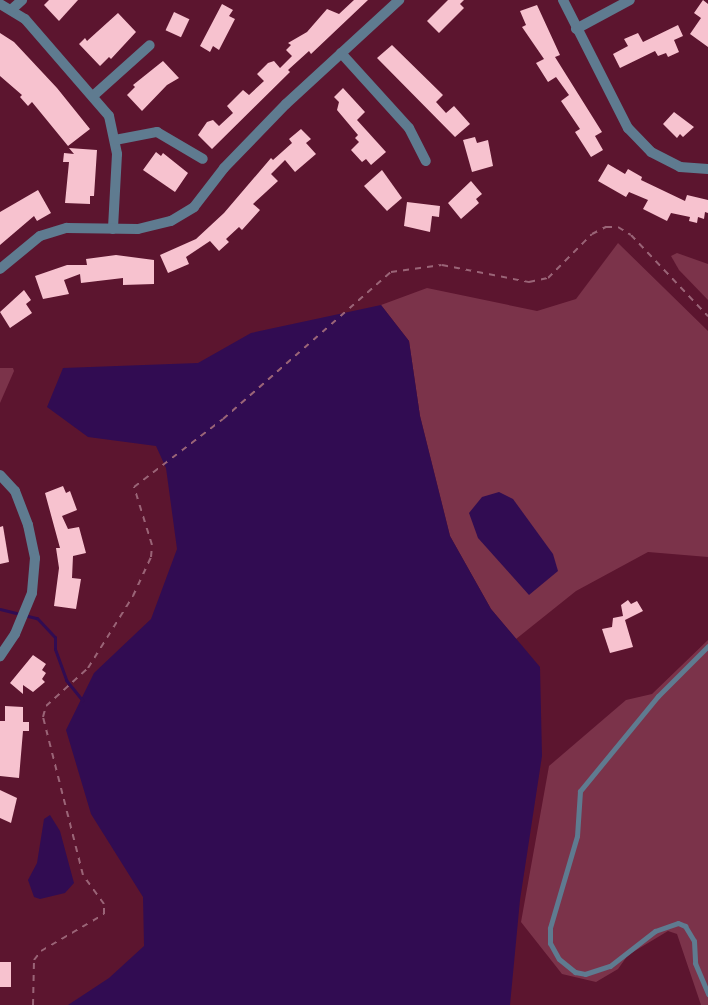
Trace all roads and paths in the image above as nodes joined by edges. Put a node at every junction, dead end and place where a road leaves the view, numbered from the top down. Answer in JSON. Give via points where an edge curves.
{"nodes":[{"id":1,"x":22,"y":0,"type":"edge"},
{"id":2,"x":399,"y":0,"type":"edge"},
{"id":3,"x":563,"y":0,"type":"edge"},
{"id":4,"x":630,"y":0,"type":"edge"},
{"id":5,"x":0,"y":4,"type":"edge"},
{"id":6,"x":11,"y":10,"type":"junction"},
{"id":7,"x":576,"y":29,"type":"junction"},
{"id":8,"x":150,"y":45,"type":"dead end"},
{"id":9,"x":341,"y":53,"type":"junction"},
{"id":10,"x":93,"y":96,"type":"junction"},
{"id":11,"x":115,"y":140,"type":"junction"},
{"id":12,"x":203,"y":159,"type":"dead end"},
{"id":13,"x":426,"y":161,"type":"dead end"},
{"id":14,"x":708,"y":169,"type":"edge"},
{"id":15,"x":113,"y":229,"type":"junction"},
{"id":16,"x":0,"y":269,"type":"edge"},
{"id":17,"x":708,"y":316,"type":"edge"},
{"id":18,"x":0,"y":475,"type":"edge"},
{"id":19,"x":708,"y":646,"type":"edge"},
{"id":20,"x":0,"y":656,"type":"edge"},
{"id":21,"x":708,"y":994,"type":"edge"},
{"id":22,"x":33,"y":1005,"type":"edge"}],
"edges":[{"from":1,"to":6,"type":"street"},
{"from":2,"to":9,"type":"street"},
{"from":3,"to":7,"type":"street"},
{"from":4,"to":7,"type":"street"},
{"from":5,"to":6,"type":"street"},
{"from":6,"to":10,"type":"street"},
{"from":7,"to":14,"type":"street","via":[[628,128],[651,152],[680,167]]},
{"from":8,"to":10,"type":"street"},
{"from":9,"to":13,"type":"street","via":[[409,128]]},
{"from":9,"to":15,"type":"street","via":[[224,168],[194,207],[171,221]]},
{"from":10,"to":11,"type":"street","via":[[109,116]]},
{"from":11,"to":12,"type":"street","via":[[157,132]]},
{"from":11,"to":15,"type":"street"},
{"from":15,"to":16,"type":"street","via":[[67,228],[40,236]]},
{"from":17,"to":22,"type":"path","via":[[618,227],[592,234],[548,278],[529,282],[442,265],[405,269],[390,275],[134,487],[151,557],[88,668],[46,706],[43,717],[83,875],[104,904],[104,914],[41,951],[34,960]]},
{"from":18,"to":20,"type":"street","via":[[15,491],[35,558],[32,593]]},
{"from":19,"to":21,"type":"lane","via":[[666,687],[580,791],[577,836],[550,928],[550,943],[559,959],[585,974],[610,966],[655,931],[678,923],[694,941],[695,963]]}]}
